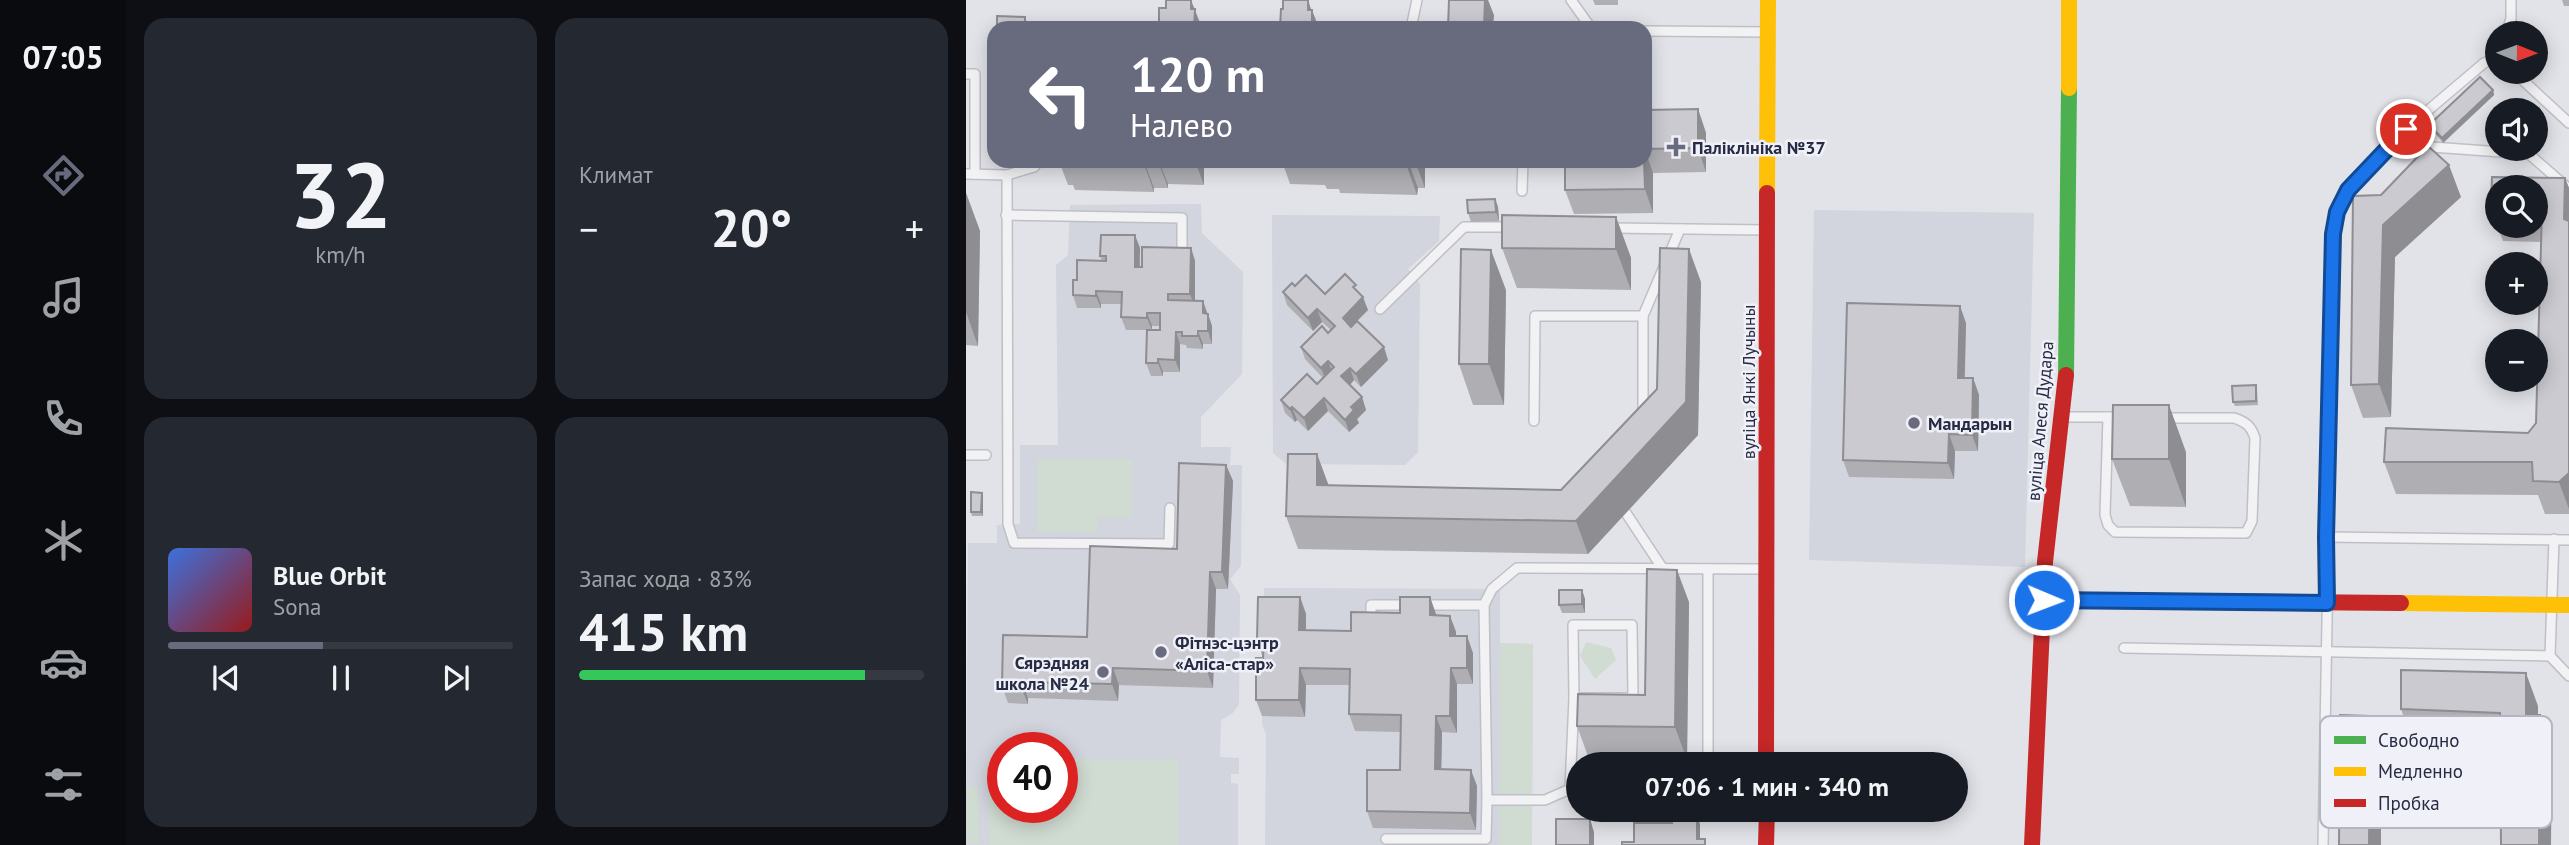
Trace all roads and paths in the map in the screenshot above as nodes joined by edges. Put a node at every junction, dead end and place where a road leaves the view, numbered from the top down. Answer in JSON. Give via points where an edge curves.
{"nodes":[{"id":1,"x":1417,"y":0,"type":"edge"},
{"id":2,"x":1571,"y":0,"type":"edge"},
{"id":3,"x":1768,"y":0,"type":"edge"},
{"id":4,"x":2069,"y":0,"type":"edge"},
{"id":5,"x":2511,"y":0,"type":"edge"},
{"id":6,"x":1412,"y":21,"type":"edge"},
{"id":7,"x":1586,"y":21,"type":"edge"},
{"id":8,"x":2510,"y":21,"type":"edge"},
{"id":9,"x":1652,"y":31,"type":"edge"},
{"id":10,"x":1768,"y":32,"type":"junction"},
{"id":11,"x":2485,"y":63,"type":"edge"},
{"id":12,"x":966,"y":74,"type":"edge"},
{"id":13,"x":2527,"y":84,"type":"edge"},
{"id":14,"x":2569,"y":123,"type":"edge"},
{"id":15,"x":2406,"y":129,"type":"junction"},
{"id":16,"x":1031,"y":168,"type":"edge"},
{"id":17,"x":1523,"y":168,"type":"edge"},
{"id":18,"x":970,"y":174,"type":"edge"},
{"id":19,"x":1007,"y":175,"type":"junction"},
{"id":20,"x":2569,"y":189,"type":"edge"},
{"id":21,"x":1522,"y":191,"type":"dead end"},
{"id":22,"x":1006,"y":215,"type":"junction"},
{"id":23,"x":1519,"y":228,"type":"edge"},
{"id":24,"x":1599,"y":228,"type":"edge"},
{"id":25,"x":1680,"y":229,"type":"junction"},
{"id":26,"x":1768,"y":230,"type":"junction"},
{"id":27,"x":1182,"y":245,"type":"edge"},
{"id":28,"x":1380,"y":309,"type":"dead end"},
{"id":29,"x":1643,"y":316,"type":"junction"},
{"id":30,"x":2062,"y":416,"type":"junction"},
{"id":31,"x":2108,"y":417,"type":"junction"},
{"id":32,"x":2133,"y":418,"type":"edge"},
{"id":33,"x":2146,"y":418,"type":"edge"},
{"id":34,"x":1534,"y":421,"type":"dead end"},
{"id":35,"x":1634,"y":421,"type":"edge"},
{"id":36,"x":966,"y":455,"type":"edge"},
{"id":37,"x":986,"y":455,"type":"dead end"},
{"id":38,"x":1170,"y":508,"type":"dead end"},
{"id":39,"x":1626,"y":513,"type":"dead end"},
{"id":40,"x":2326,"y":537,"type":"junction"},
{"id":41,"x":2554,"y":539,"type":"junction"},
{"id":42,"x":2569,"y":540,"type":"edge"},
{"id":43,"x":1663,"y":569,"type":"junction"},
{"id":44,"x":1708,"y":569,"type":"junction"},
{"id":45,"x":1767,"y":569,"type":"junction"},
{"id":46,"x":2044,"y":600,"type":"junction"},
{"id":47,"x":2327,"y":603,"type":"junction"},
{"id":48,"x":1484,"y":605,"type":"junction"},
{"id":49,"x":2550,"y":605,"type":"junction"},
{"id":50,"x":2569,"y":605,"type":"edge"},
{"id":51,"x":1371,"y":624,"type":"edge"},
{"id":52,"x":2124,"y":648,"type":"dead end"},
{"id":53,"x":2325,"y":652,"type":"junction"},
{"id":54,"x":2550,"y":656,"type":"junction"},
{"id":55,"x":2569,"y":677,"type":"edge"},
{"id":56,"x":1574,"y":698,"type":"junction"},
{"id":57,"x":2324,"y":716,"type":"edge"},
{"id":58,"x":1574,"y":752,"type":"edge"},
{"id":59,"x":1708,"y":752,"type":"edge"},
{"id":60,"x":1766,"y":752,"type":"edge"},
{"id":61,"x":1566,"y":792,"type":"edge"},
{"id":62,"x":1486,"y":800,"type":"junction"},
{"id":63,"x":1767,"y":822,"type":"edge"},
{"id":64,"x":1386,"y":839,"type":"dead end"},
{"id":65,"x":1766,"y":845,"type":"edge"},
{"id":66,"x":2032,"y":845,"type":"edge"}],
"edges":[{"from":1,"to":6,"type":"lane"},
{"from":2,"to":7,"type":"lane"},
{"from":3,"to":10,"type":"street","name":"вуліца Янкі Лучыны"},
{"from":4,"to":30,"type":"street","name":"вуліца Алеся Дудара","via":[[2067,371]]},
{"from":5,"to":8,"type":"lane"},
{"from":9,"to":10,"type":"lane"},
{"from":10,"to":26,"type":"street","name":"вуліца Янкі Лучыны"},
{"from":11,"to":15,"type":"lane"},
{"from":12,"to":18,"type":"lane","via":[[975,74]]},
{"from":13,"to":14,"type":"lane"},
{"from":15,"to":20,"type":"lane","via":[[2432,147],[2529,154]]},
{"from":15,"to":40,"type":"lane","via":[[2348,190],[2337,212]]},
{"from":16,"to":19,"type":"lane"},
{"from":17,"to":21,"type":"lane"},
{"from":18,"to":19,"type":"lane"},
{"from":19,"to":22,"type":"lane"},
{"from":22,"to":27,"type":"lane","via":[[1182,218]]},
{"from":22,"to":38,"type":"lane","via":[[1008,524],[1014,543],[1169,544]]},
{"from":23,"to":28,"type":"lane","via":[[1464,227]]},
{"from":24,"to":25,"type":"lane"},
{"from":25,"to":26,"type":"lane"},
{"from":25,"to":29,"type":"lane"},
{"from":26,"to":45,"type":"street","name":"вуліца Янкі Лучыны"},
{"from":29,"to":34,"type":"lane","via":[[1535,316]]},
{"from":29,"to":35,"type":"lane","via":[[1643,411]]},
{"from":30,"to":31,"type":"lane"},
{"from":30,"to":46,"type":"street","name":"вуліца Алеся Дудара"},
{"from":31,"to":32,"type":"lane"},
{"from":31,"to":33,"type":"lane","via":[[2105,516],[2115,532],[2249,531],[2255,438],[2245,421]]},
{"from":36,"to":37,"type":"lane"},
{"from":39,"to":43,"type":"lane"},
{"from":40,"to":41,"type":"lane"},
{"from":40,"to":47,"type":"lane"},
{"from":41,"to":42,"type":"lane"},
{"from":41,"to":49,"type":"lane"},
{"from":43,"to":44,"type":"lane"},
{"from":43,"to":48,"type":"lane","via":[[1517,568],[1492,589]]},
{"from":44,"to":45,"type":"lane"},
{"from":44,"to":59,"type":"lane"},
{"from":45,"to":60,"type":"street","name":"вуліца Янкі Лучыны"},
{"from":46,"to":47,"type":"street"},
{"from":46,"to":66,"type":"street","name":"вуліца Алеся Дудара"},
{"from":47,"to":49,"type":"street"},
{"from":47,"to":53,"type":"lane"},
{"from":48,"to":51,"type":"lane","via":[[1371,605]]},
{"from":48,"to":62,"type":"lane"},
{"from":49,"to":50,"type":"street"},
{"from":49,"to":54,"type":"lane"},
{"from":52,"to":53,"type":"lane"},
{"from":53,"to":54,"type":"lane"},
{"from":53,"to":57,"type":"lane"},
{"from":54,"to":55,"type":"lane"},
{"from":56,"to":56,"type":"lane","via":[[1633,698],[1632,625],[1573,625]]},
{"from":56,"to":58,"type":"lane"},
{"from":61,"to":62,"type":"lane","via":[[1545,800]]},
{"from":62,"to":64,"type":"lane","via":[[1486,839]]},
{"from":63,"to":65,"type":"street"}]}
